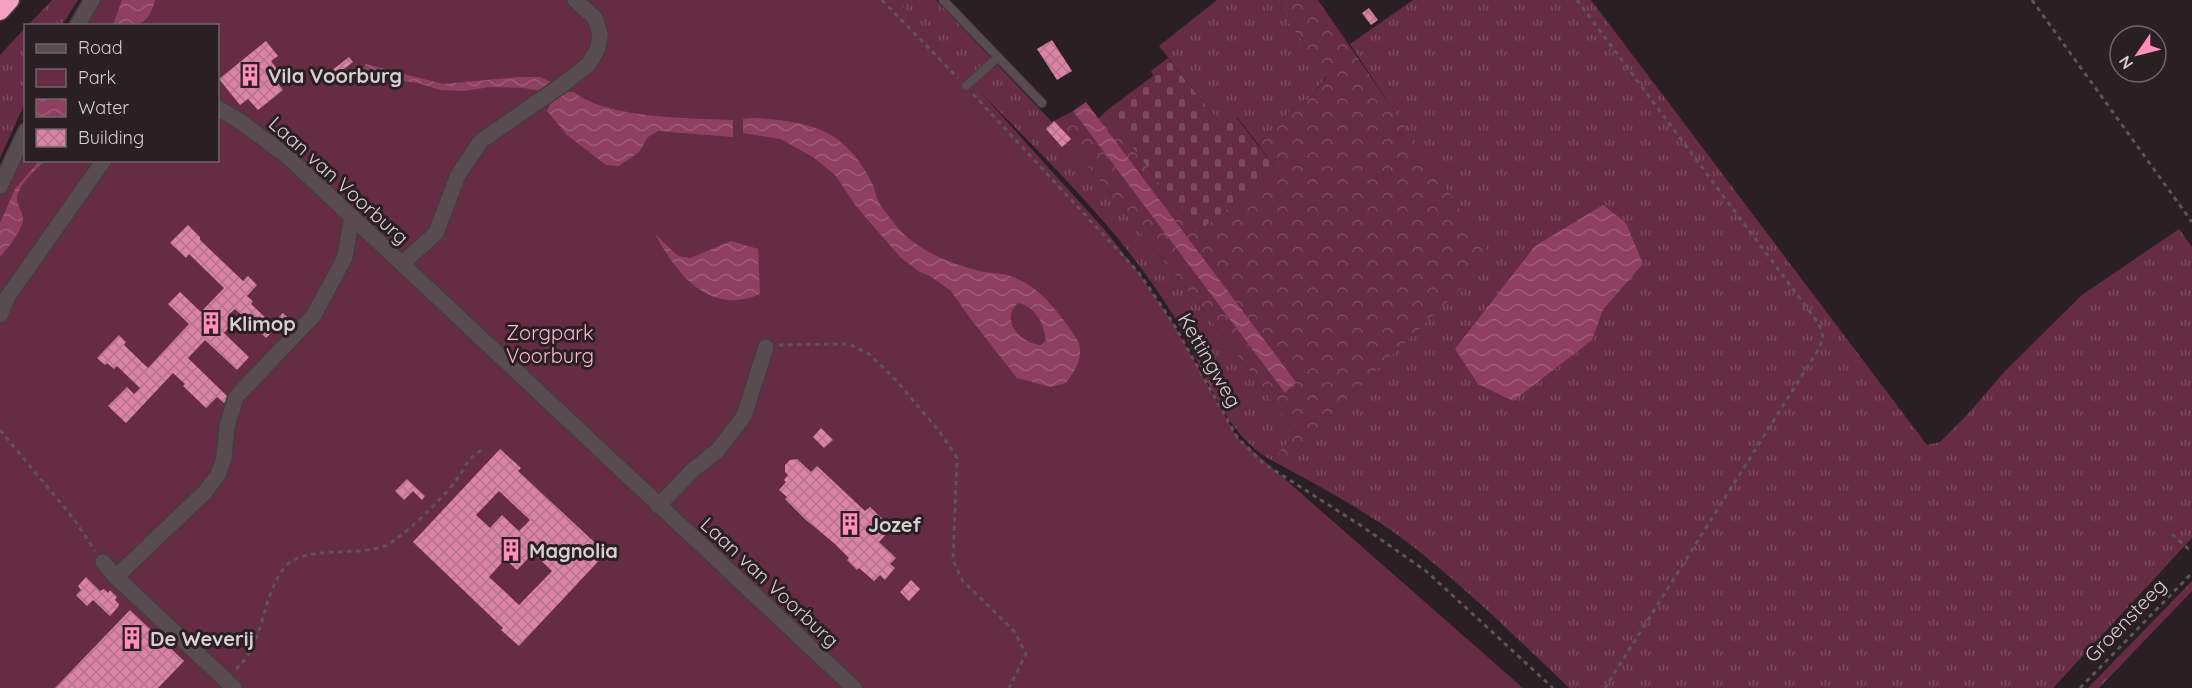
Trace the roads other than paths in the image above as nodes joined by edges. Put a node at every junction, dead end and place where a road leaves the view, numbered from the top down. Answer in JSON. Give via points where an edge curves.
{"nodes":[{"id":1,"x":10,"y":0,"type":"edge"},
{"id":2,"x":92,"y":0,"type":"edge"},
{"id":3,"x":575,"y":0,"type":"edge"},
{"id":4,"x":943,"y":0,"type":"edge"},
{"id":5,"x":0,"y":11,"type":"edge"},
{"id":6,"x":77,"y":24,"type":"edge"},
{"id":7,"x":998,"y":58,"type":"junction"},
{"id":8,"x":966,"y":86,"type":"road end"},
{"id":9,"x":1042,"y":104,"type":"dead end"},
{"id":10,"x":219,"y":109,"type":"edge"},
{"id":11,"x":24,"y":135,"type":"edge"},
{"id":12,"x":103,"y":162,"type":"edge"},
{"id":13,"x":0,"y":186,"type":"edge"},
{"id":14,"x":352,"y":216,"type":"junction"},
{"id":15,"x":402,"y":264,"type":"junction"},
{"id":16,"x":0,"y":315,"type":"edge"},
{"id":17,"x":766,"y":346,"type":"road end"},
{"id":18,"x":658,"y":506,"type":"junction"},
{"id":19,"x":103,"y":562,"type":"road end"},
{"id":20,"x":116,"y":577,"type":"junction"},
{"id":21,"x":230,"y":683,"type":"edge"},
{"id":22,"x":854,"y":688,"type":"edge"}],
"edges":[{"from":1,"to":5,"type":"highway"},
{"from":2,"to":6,"type":"street"},
{"from":3,"to":15,"type":"street","name":"Laan van Voorburg","via":[[595,18],[600,34],[589,64],[481,141],[458,175],[436,233]]},
{"from":4,"to":7,"type":"lane"},
{"from":7,"to":8,"type":"lane"},
{"from":7,"to":9,"type":"lane"},
{"from":10,"to":14,"type":"street","name":"Laan van Voorburg","via":[[287,156]]},
{"from":11,"to":13,"type":"street"},
{"from":12,"to":16,"type":"street","via":[[8,296]]},
{"from":14,"to":15,"type":"street","name":"Laan van Voorburg"},
{"from":14,"to":20,"type":"street","via":[[345,257],[314,315],[236,397],[218,475]]},
{"from":15,"to":18,"type":"street","name":"Laan van Voorburg"},
{"from":17,"to":18,"type":"street","via":[[744,416],[717,451]]},
{"from":18,"to":22,"type":"street","name":"Laan van Voorburg"},
{"from":19,"to":20,"type":"street"},
{"from":20,"to":21,"type":"street"}]}
